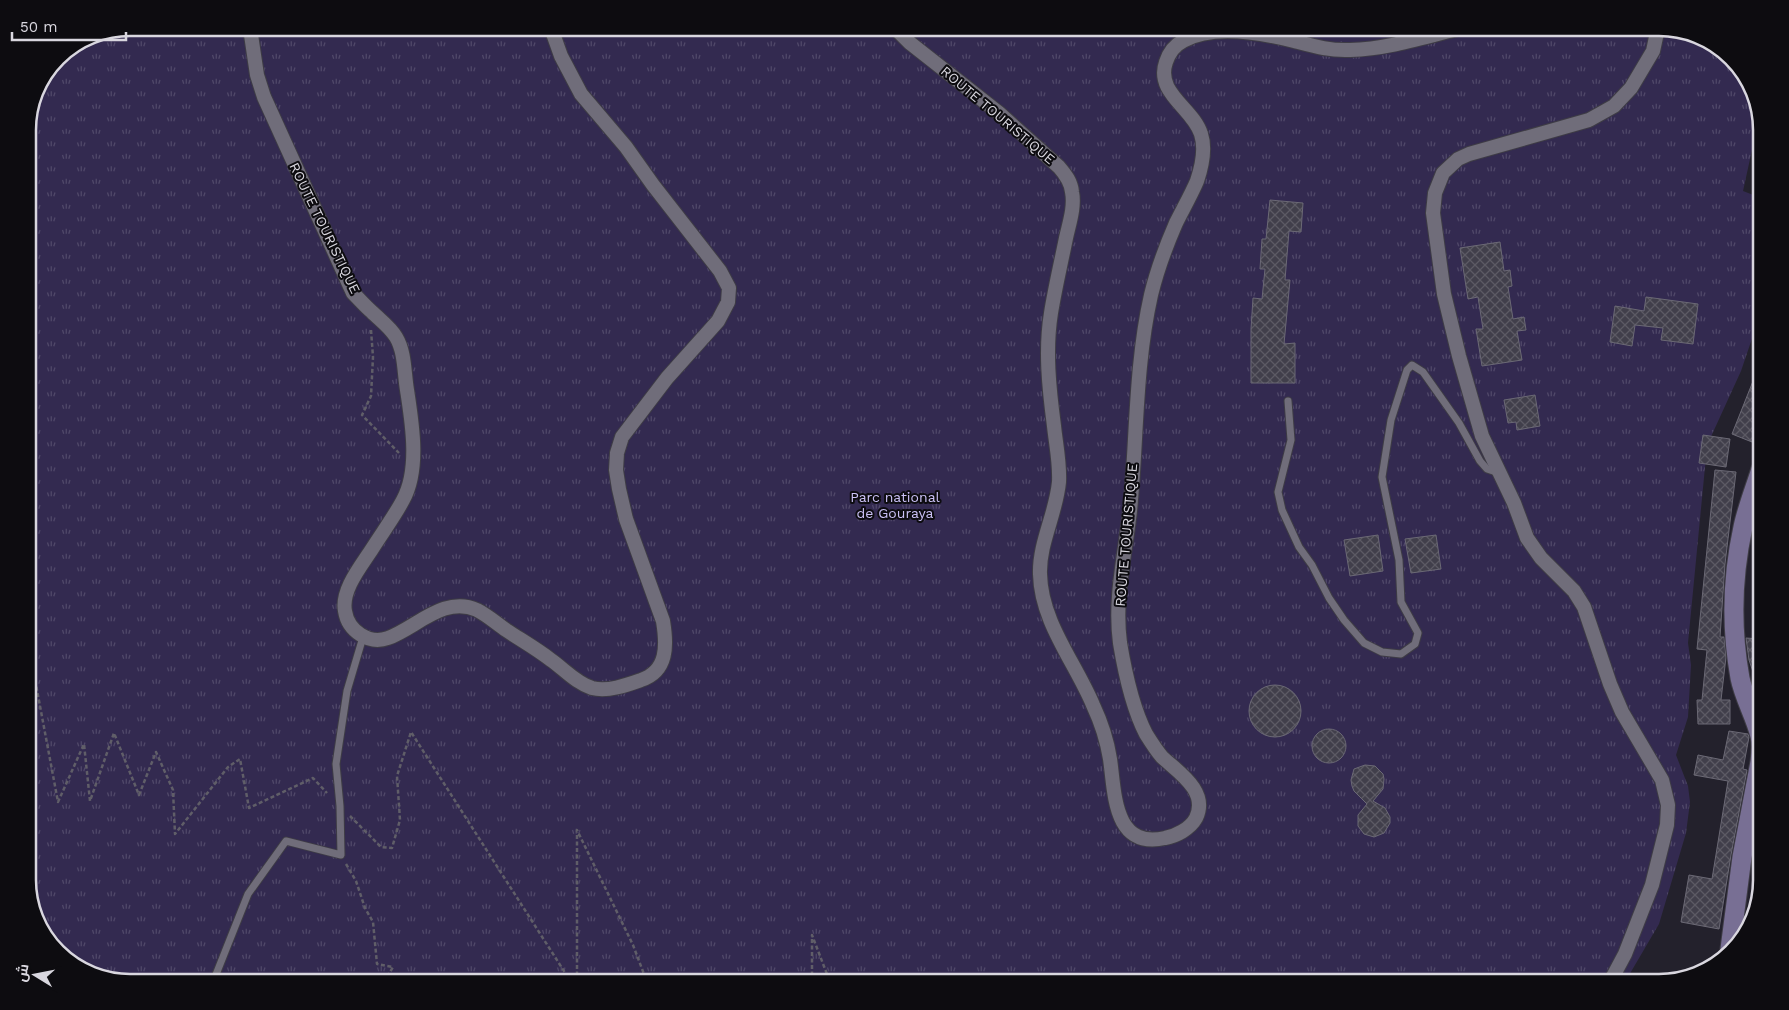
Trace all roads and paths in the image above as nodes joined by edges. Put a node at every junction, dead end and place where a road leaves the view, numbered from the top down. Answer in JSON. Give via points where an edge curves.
{"nodes":[{"id":1,"x":251,"y":36,"type":"edge"},
{"id":2,"x":554,"y":36,"type":"edge"},
{"id":3,"x":903,"y":36,"type":"edge"},
{"id":4,"x":1195,"y":36,"type":"edge"},
{"id":5,"x":1266,"y":36,"type":"edge"},
{"id":6,"x":1427,"y":36,"type":"edge"},
{"id":7,"x":1657,"y":36,"type":"edge"},
{"id":8,"x":370,"y":311,"type":"junction"},
{"id":9,"x":1288,"y":402,"type":"dead end"},
{"id":10,"x":413,"y":455,"type":"junction"},
{"id":11,"x":1500,"y":473,"type":"junction"},
{"id":12,"x":1753,"y":494,"type":"edge"},
{"id":13,"x":363,"y":637,"type":"junction"},
{"id":14,"x":36,"y":685,"type":"edge"},
{"id":15,"x":1753,"y":717,"type":"edge"},
{"id":16,"x":1753,"y":801,"type":"edge"},
{"id":17,"x":340,"y":806,"type":"junction"},
{"id":18,"x":341,"y":855,"type":"junction"},
{"id":19,"x":1731,"y":939,"type":"edge"},
{"id":20,"x":216,"y":974,"type":"edge"},
{"id":21,"x":389,"y":974,"type":"edge"},
{"id":22,"x":566,"y":974,"type":"edge"},
{"id":23,"x":577,"y":974,"type":"edge"},
{"id":24,"x":644,"y":974,"type":"edge"},
{"id":25,"x":812,"y":974,"type":"edge"},
{"id":26,"x":827,"y":974,"type":"edge"},
{"id":27,"x":1614,"y":974,"type":"edge"}],
"edges":[{"from":1,"to":8,"type":"street","name":"ROUTE TOURISTIQUE","via":[[264,97],[353,293]]},
{"from":2,"to":13,"type":"street","via":[[581,94],[626,147],[720,271],[728,288],[728,302],[718,321],[666,378],[622,437],[617,453],[616,470],[626,519],[663,622],[665,637],[660,668],[643,679],[607,689],[592,688],[577,681],[549,658],[476,610],[458,607],[433,612],[388,638]]},
{"from":3,"to":4,"type":"street","name":"ROUTE TOURISTIQUE","via":[[1013,125],[1067,175],[1071,186],[1072,212],[1054,293],[1047,344],[1059,480],[1043,547],[1041,588],[1048,616],[1102,728],[1118,813],[1132,833],[1152,839],[1165,838],[1184,830],[1195,819],[1199,804],[1188,779],[1158,753],[1135,707],[1120,642],[1118,608],[1130,508],[1140,372],[1151,295],[1173,230],[1196,183],[1204,149],[1194,119],[1165,83],[1164,66],[1178,43]]},
{"from":5,"to":6,"type":"street","name":"ROUTE TOURISTIQUE","via":[[1315,48],[1347,51]]},
{"from":7,"to":11,"type":"street","via":[[1653,51],[1631,88],[1614,106],[1589,120],[1458,159],[1443,173],[1435,192],[1433,213],[1444,294],[1482,436]]},
{"from":8,"to":10,"type":"street","name":"ROUTE TOURISTIQUE","via":[[391,329],[401,350]]},
{"from":8,"to":10,"type":"path","via":[[371,396],[362,415],[404,458]]},
{"from":9,"to":11,"type":"lane","via":[[1290,440],[1278,492],[1282,510],[1299,547],[1344,620],[1364,644],[1382,652],[1401,654],[1415,644],[1418,633],[1401,602],[1399,560],[1382,477],[1391,420],[1407,370],[1412,365],[1423,372],[1459,423],[1480,461],[1487,469]]},
{"from":10,"to":13,"type":"street","name":"ROUTE TOURISTIQUE","via":[[404,499],[355,576],[344,602],[344,613],[355,631]]},
{"from":11,"to":27,"type":"street","via":[[1527,538],[1540,558],[1574,590],[1584,607],[1610,684],[1622,712],[1662,780],[1668,805],[1667,825],[1652,884]]},
{"from":12,"to":15,"type":"main road","via":[[1743,526],[1733,621],[1740,681]]},
{"from":13,"to":17,"type":"lane","via":[[347,691],[336,764]]},
{"from":14,"to":17,"type":"path","via":[[58,802],[84,744],[90,801],[114,733],[140,795],[156,752],[173,790],[175,834],[228,767],[240,759],[249,808],[313,778]]},
{"from":16,"to":19,"type":"main road"},
{"from":17,"to":18,"type":"lane"},
{"from":17,"to":22,"type":"path","via":[[381,847],[392,848],[400,820],[398,776],[411,732]]},
{"from":18,"to":20,"type":"lane","via":[[286,841],[248,894]]},
{"from":18,"to":21,"type":"path","via":[[373,922],[377,964],[393,967]]},
{"from":23,"to":24,"type":"path","via":[[577,830]]},
{"from":25,"to":26,"type":"path","via":[[812,935]]}]}
